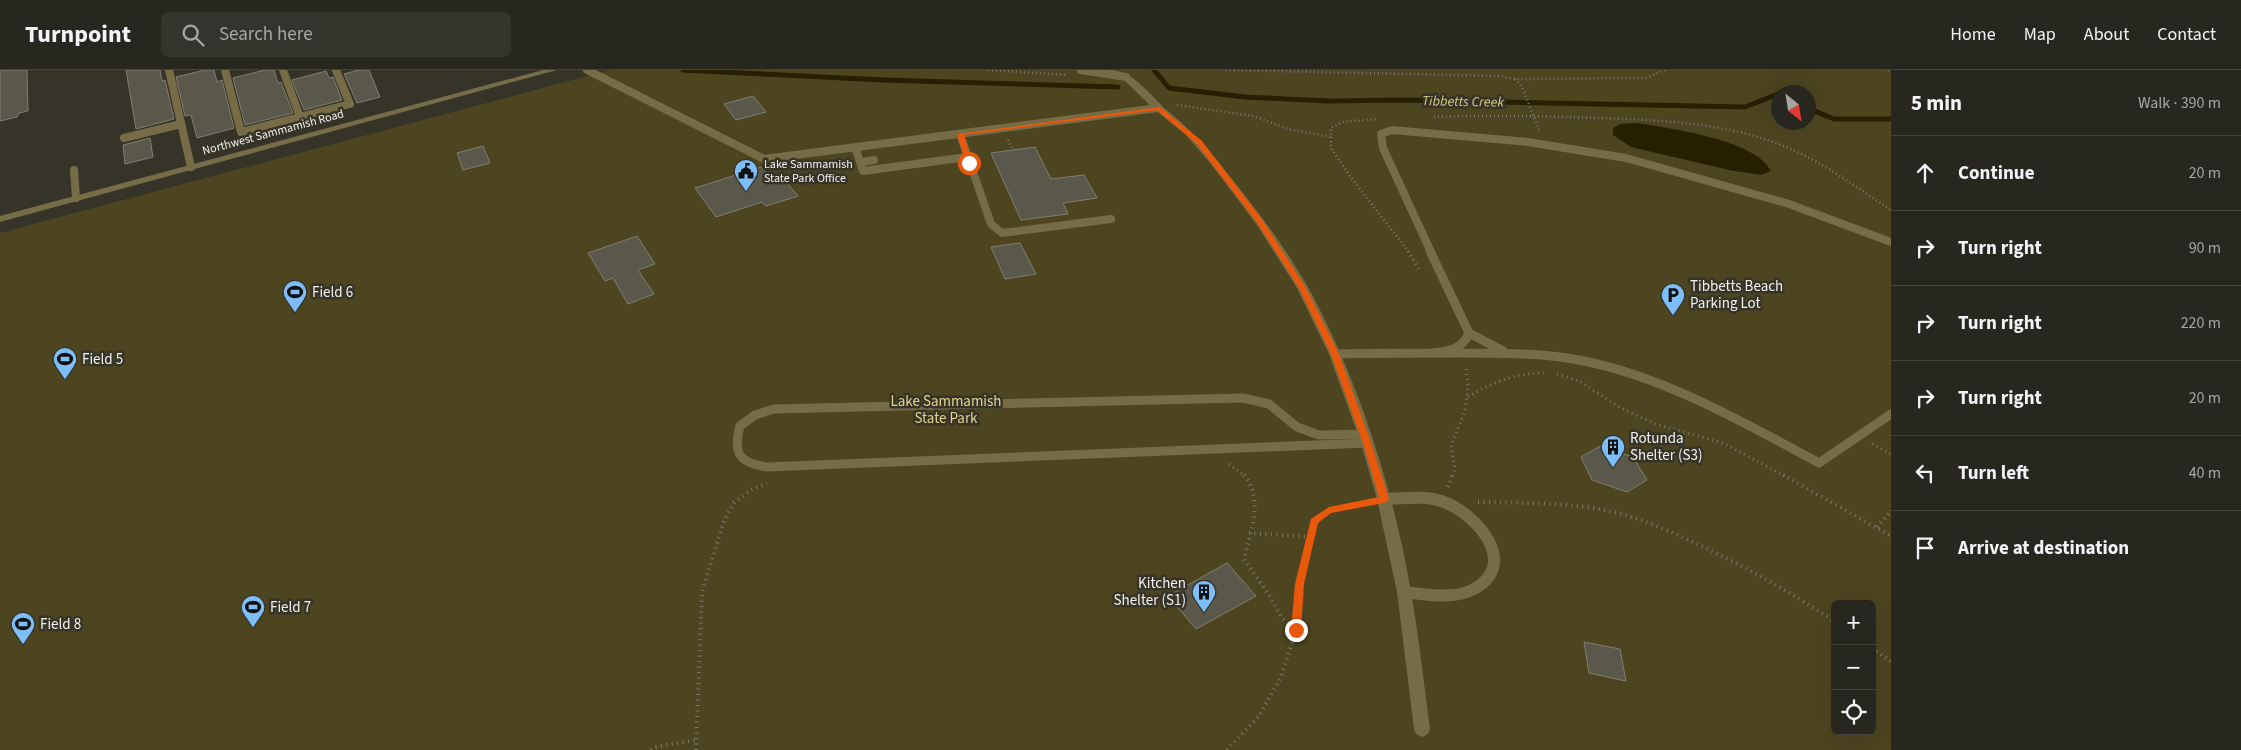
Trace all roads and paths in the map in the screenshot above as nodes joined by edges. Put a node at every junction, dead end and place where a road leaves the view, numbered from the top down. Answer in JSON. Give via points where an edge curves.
{"nodes":[{"id":1,"x":169,"y":70,"type":"edge"},
{"id":2,"x":225,"y":70,"type":"edge"},
{"id":3,"x":283,"y":70,"type":"edge"},
{"id":4,"x":336,"y":70,"type":"edge"},
{"id":5,"x":553,"y":70,"type":"edge"},
{"id":6,"x":587,"y":70,"type":"edge"},
{"id":7,"x":988,"y":70,"type":"edge"},
{"id":8,"x":1113,"y":70,"type":"edge"},
{"id":9,"x":1226,"y":70,"type":"edge"},
{"id":10,"x":1665,"y":70,"type":"edge"},
{"id":11,"x":1094,"y":71,"type":"edge"},
{"id":12,"x":1078,"y":73,"type":"edge"},
{"id":13,"x":1125,"y":73,"type":"edge"},
{"id":14,"x":1515,"y":79,"type":"junction"},
{"id":15,"x":1158,"y":108,"type":"junction"},
{"id":16,"x":1531,"y":110,"type":"dead end"},
{"id":17,"x":300,"y":117,"type":"junction"},
{"id":18,"x":181,"y":124,"type":"junction"},
{"id":19,"x":960,"y":134,"type":"junction"},
{"id":20,"x":1331,"y":137,"type":"dead end"},
{"id":21,"x":124,"y":138,"type":"dead end"},
{"id":22,"x":855,"y":147,"type":"junction"},
{"id":23,"x":967,"y":157,"type":"junction"},
{"id":24,"x":874,"y":160,"type":"dead end"},
{"id":25,"x":860,"y":162,"type":"junction"},
{"id":26,"x":191,"y":167,"type":"junction"},
{"id":27,"x":74,"y":170,"type":"dead end"},
{"id":28,"x":76,"y":198,"type":"junction"},
{"id":29,"x":0,"y":219,"type":"edge"},
{"id":30,"x":1111,"y":219,"type":"dead end"},
{"id":31,"x":1891,"y":242,"type":"edge"},
{"id":32,"x":1423,"y":276,"type":"dead end"},
{"id":33,"x":1469,"y":333,"type":"junction"},
{"id":34,"x":1432,"y":353,"type":"junction"},
{"id":35,"x":1465,"y":353,"type":"junction"},
{"id":36,"x":1335,"y":354,"type":"junction"},
{"id":37,"x":1508,"y":354,"type":"junction"},
{"id":38,"x":1545,"y":373,"type":"dead end"},
{"id":39,"x":1555,"y":374,"type":"dead end"},
{"id":40,"x":1467,"y":398,"type":"junction"},
{"id":41,"x":1891,"y":414,"type":"edge"},
{"id":42,"x":1366,"y":438,"type":"junction"},
{"id":43,"x":1221,"y":461,"type":"dead end"},
{"id":44,"x":773,"y":481,"type":"dead end"},
{"id":45,"x":1384,"y":499,"type":"junction"},
{"id":46,"x":1442,"y":501,"type":"junction"},
{"id":47,"x":1891,"y":511,"type":"edge"},
{"id":48,"x":1877,"y":528,"type":"junction"},
{"id":49,"x":1249,"y":533,"type":"junction"},
{"id":50,"x":1891,"y":536,"type":"edge"},
{"id":51,"x":1310,"y":538,"type":"junction"},
{"id":52,"x":1404,"y":592,"type":"junction"},
{"id":53,"x":1831,"y":619,"type":"edge"},
{"id":54,"x":1296,"y":630,"type":"junction"},
{"id":55,"x":1876,"y":651,"type":"edge"},
{"id":56,"x":1891,"y":661,"type":"edge"},
{"id":57,"x":1422,"y":729,"type":"dead end"},
{"id":58,"x":696,"y":740,"type":"junction"},
{"id":59,"x":651,"y":750,"type":"edge"},
{"id":60,"x":696,"y":750,"type":"edge"},
{"id":61,"x":1227,"y":750,"type":"edge"}],
"edges":[{"from":1,"to":18,"type":"lane"},
{"from":2,"to":17,"type":"lane","via":[[241,132]]},
{"from":3,"to":17,"type":"lane"},
{"from":4,"to":17,"type":"lane","via":[[350,104]]},
{"from":5,"to":26,"type":"street","name":"Northwest Sammamish Road"},
{"from":6,"to":22,"type":"lane","via":[[764,159]]},
{"from":7,"to":12,"type":"path"},
{"from":8,"to":13,"type":"street"},
{"from":9,"to":14,"type":"path","via":[[1500,76]]},
{"from":10,"to":14,"type":"path","via":[[1646,78]]},
{"from":11,"to":12,"type":"lane"},
{"from":11,"to":13,"type":"lane"},
{"from":13,"to":15,"type":"street"},
{"from":14,"to":16,"type":"path"},
{"from":15,"to":19,"type":"lane"},
{"from":15,"to":36,"type":"street","via":[[1199,143],[1261,223],[1303,288]]},
{"from":18,"to":21,"type":"lane"},
{"from":18,"to":26,"type":"lane"},
{"from":19,"to":22,"type":"lane"},
{"from":19,"to":23,"type":"lane"},
{"from":20,"to":32,"type":"path","via":[[1336,156],[1411,254]]},
{"from":22,"to":25,"type":"lane"},
{"from":23,"to":25,"type":"lane","via":[[863,171]]},
{"from":23,"to":30,"type":"lane","via":[[991,224],[1002,233]]},
{"from":24,"to":25,"type":"lane"},
{"from":26,"to":28,"type":"street","name":"Northwest Sammamish Road"},
{"from":27,"to":28,"type":"lane"},
{"from":28,"to":29,"type":"street","name":"Northwest Sammamish Road"},
{"from":31,"to":33,"type":"lane","via":[[1789,204],[1626,158],[1528,142],[1448,134],[1392,130],[1382,134],[1382,148]]},
{"from":33,"to":34,"type":"lane","via":[[1462,347]]},
{"from":33,"to":37,"type":"lane"},
{"from":34,"to":35,"type":"lane"},
{"from":34,"to":36,"type":"lane"},
{"from":35,"to":37,"type":"lane"},
{"from":35,"to":40,"type":"path"},
{"from":36,"to":42,"type":"street"},
{"from":37,"to":41,"type":"lane","via":[[1599,364],[1657,384],[1735,418],[1818,463]]},
{"from":38,"to":40,"type":"path","via":[[1497,381]]},
{"from":39,"to":48,"type":"path","via":[[1579,381],[1621,408],[1656,424],[1723,442]]},
{"from":40,"to":46,"type":"path","via":[[1450,445],[1455,469]]},
{"from":42,"to":42,"type":"lane","via":[[1319,435],[1297,427],[1269,404],[1243,398],[774,409],[756,415],[740,426],[736,448],[748,464],[766,467]]},
{"from":42,"to":45,"type":"street"},
{"from":43,"to":49,"type":"path","via":[[1241,470],[1250,484],[1257,504]]},
{"from":44,"to":58,"type":"path","via":[[750,490],[734,503],[714,551],[702,592]]},
{"from":45,"to":46,"type":"lane"},
{"from":45,"to":51,"type":"path","via":[[1329,510],[1314,522]]},
{"from":45,"to":52,"type":"street"},
{"from":46,"to":52,"type":"lane","via":[[1459,508],[1481,527],[1489,540],[1492,572],[1470,591],[1450,596]]},
{"from":46,"to":53,"type":"path","via":[[1566,505],[1624,515],[1676,534],[1758,573]]},
{"from":47,"to":48,"type":"path"},
{"from":48,"to":50,"type":"path"},
{"from":49,"to":51,"type":"path"},
{"from":49,"to":54,"type":"path","via":[[1244,559],[1281,617]]},
{"from":51,"to":54,"type":"path","via":[[1299,584]]},
{"from":52,"to":57,"type":"street"},
{"from":54,"to":61,"type":"path","via":[[1280,677],[1259,716]]},
{"from":55,"to":56,"type":"path"},
{"from":58,"to":59,"type":"path"},
{"from":58,"to":60,"type":"path"}]}
